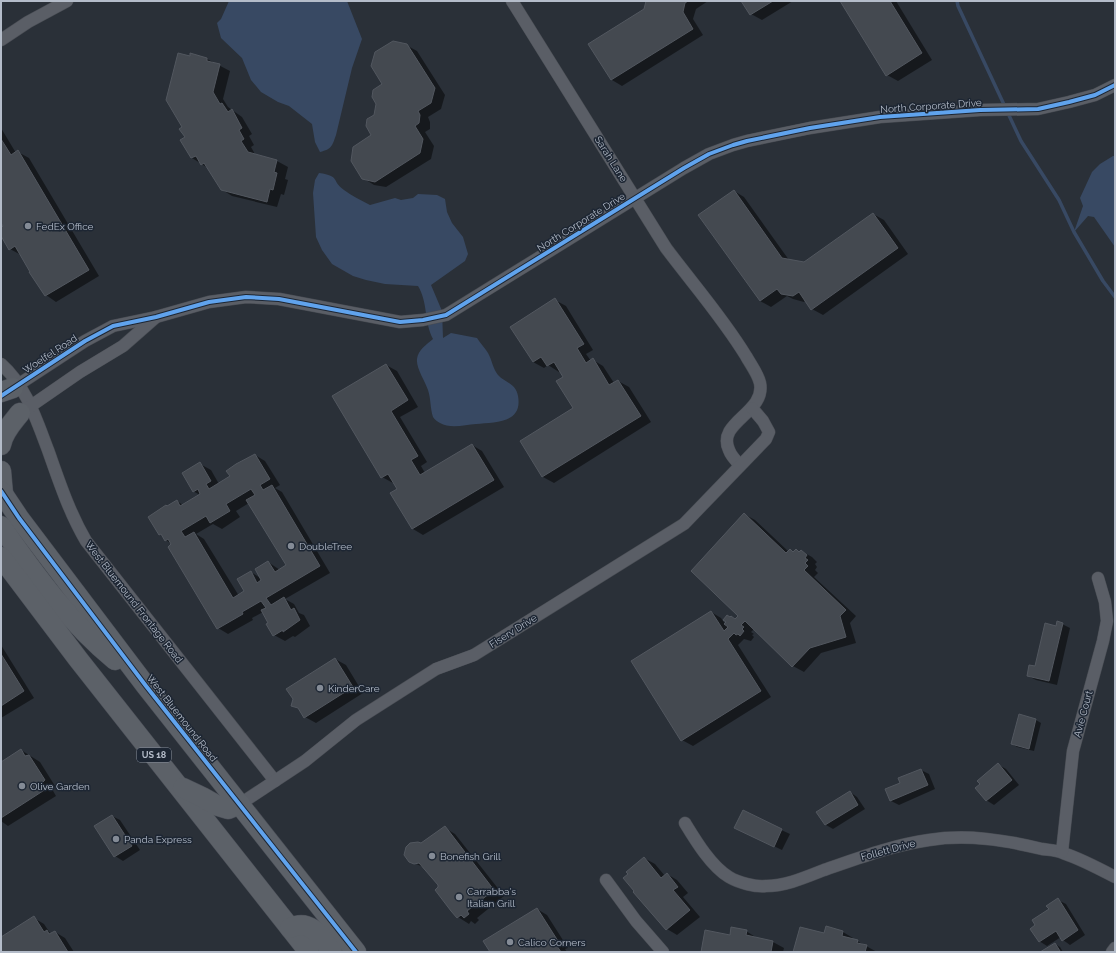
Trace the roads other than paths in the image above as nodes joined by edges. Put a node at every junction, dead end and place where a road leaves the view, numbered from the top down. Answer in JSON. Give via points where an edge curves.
{"nodes":[{"id":1,"x":67,"y":1,"type":"edge"},
{"id":2,"x":512,"y":1,"type":"edge"},
{"id":3,"x":1,"y":40,"type":"edge"},
{"id":4,"x":1115,"y":86,"type":"edge"},
{"id":5,"x":635,"y":197,"type":"junction"},
{"id":6,"x":156,"y":318,"type":"junction"},
{"id":7,"x":1,"y":364,"type":"edge"},
{"id":8,"x":9,"y":390,"type":"edge"},
{"id":9,"x":752,"y":408,"type":"junction"},
{"id":10,"x":26,"y":409,"type":"junction"},
{"id":11,"x":1,"y":424,"type":"edge"},
{"id":12,"x":1,"y":445,"type":"edge"},
{"id":13,"x":740,"y":465,"type":"junction"},
{"id":14,"x":1,"y":471,"type":"edge"},
{"id":15,"x":2,"y":492,"type":"edge"},
{"id":16,"x":1,"y":526,"type":"edge"},
{"id":17,"x":1,"y":557,"type":"edge"},
{"id":18,"x":1098,"y":578,"type":"dead end"},
{"id":19,"x":146,"y":686,"type":"junction"},
{"id":20,"x":275,"y":781,"type":"junction"},
{"id":21,"x":179,"y":787,"type":"junction"},
{"id":22,"x":240,"y":804,"type":"junction"},
{"id":23,"x":685,"y":823,"type":"dead end"},
{"id":24,"x":1062,"y":852,"type":"junction"},
{"id":25,"x":1115,"y":877,"type":"edge"},
{"id":26,"x":606,"y":880,"type":"dead end"},
{"id":27,"x":290,"y":928,"type":"junction"},
{"id":28,"x":1115,"y":948,"type":"edge"},
{"id":29,"x":309,"y":952,"type":"edge"},
{"id":30,"x":332,"y":952,"type":"edge"},
{"id":31,"x":356,"y":952,"type":"edge"},
{"id":32,"x":663,"y":952,"type":"edge"},
{"id":33,"x":1112,"y":952,"type":"edge"}],
"edges":[{"from":1,"to":3,"type":"street"},
{"from":2,"to":5,"type":"street","name":"Sarah Lane"},
{"from":4,"to":5,"type":"street","name":"North Corporate Drive","via":[[1069,102],[1038,109],[880,117],[747,141],[709,154]]},
{"from":5,"to":6,"type":"street","name":"North Corporate Drive","via":[[446,315],[400,322],[279,299],[246,298],[209,302]]},
{"from":5,"to":9,"type":"street","name":"Sarah Lane","via":[[666,248],[718,313],[756,372],[761,390]]},
{"from":6,"to":8,"type":"street","name":"Woelfel Road","via":[[113,326]]},
{"from":6,"to":10,"type":"street","via":[[123,346]]},
{"from":7,"to":8,"type":"street","name":"West Bluemound Frontage Road"},
{"from":8,"to":10,"type":"street","name":"West Bluemound Frontage Road"},
{"from":9,"to":13,"type":"street","via":[[728,433],[726,441],[729,451]]},
{"from":9,"to":13,"type":"street","name":"Fiserv Drive","via":[[768,432],[766,439]]},
{"from":10,"to":11,"type":"street"},
{"from":10,"to":12,"type":"main road","via":[[8,429]]},
{"from":10,"to":20,"type":"street","name":"West Bluemound Frontage Road","via":[[71,513],[86,541]]},
{"from":13,"to":20,"type":"street","name":"Fiserv Drive","via":[[684,524],[474,655],[436,669],[356,720],[305,761]]},
{"from":14,"to":15,"type":"main road"},
{"from":15,"to":19,"type":"main road","name":"West Bluemound Road","via":[[18,518]]},
{"from":16,"to":19,"type":"main road","via":[[58,602],[99,647]]},
{"from":17,"to":21,"type":"main road","number":"US 18"},
{"from":18,"to":24,"type":"street","name":"Avie Court","via":[[1107,621],[1073,751]]},
{"from":19,"to":22,"type":"main road","name":"West Bluemound Road"},
{"from":20,"to":22,"type":"street","name":"Fiserv Drive"},
{"from":21,"to":22,"type":"main road","via":[[228,809]]},
{"from":21,"to":27,"type":"main road","number":"US 18"},
{"from":22,"to":31,"type":"main road","name":"West Bluemound Road"},
{"from":23,"to":24,"type":"street","name":"Follett Drive","via":[[695,840],[728,876],[766,886],[794,881],[886,849],[928,840],[974,838],[1016,842]]},
{"from":24,"to":25,"type":"street","name":"Follett Drive"},
{"from":26,"to":32,"type":"street"},
{"from":27,"to":29,"type":"main road","number":"US 18"},
{"from":27,"to":30,"type":"main road","via":[[297,925],[310,927]]},
{"from":28,"to":33,"type":"street"}]}
